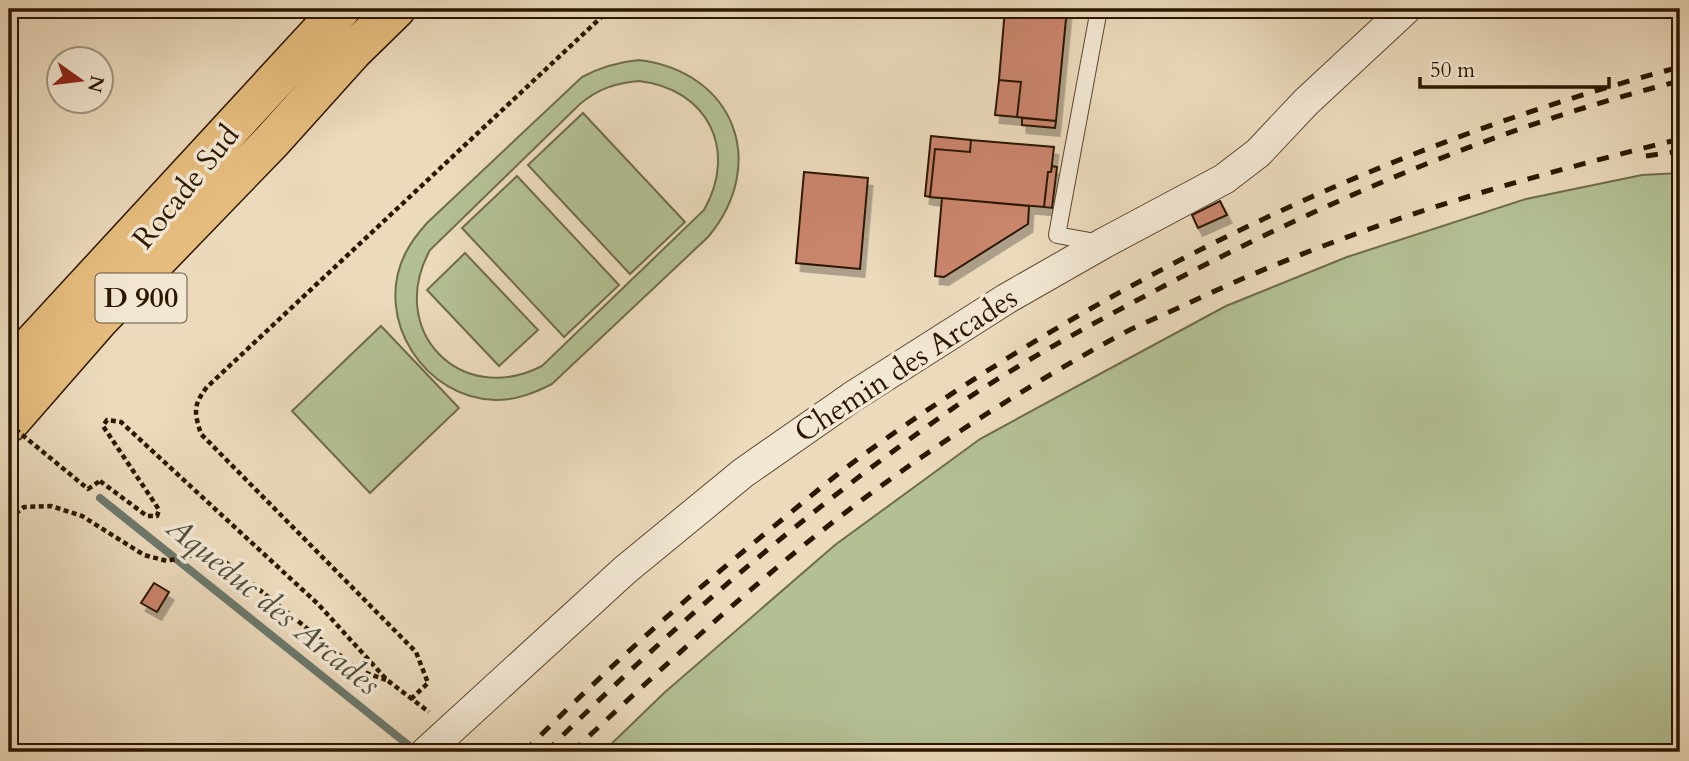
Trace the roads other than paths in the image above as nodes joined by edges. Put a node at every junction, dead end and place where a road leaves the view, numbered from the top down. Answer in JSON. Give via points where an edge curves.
{"nodes":[{"id":1,"x":341,"y":9,"type":"edge"},
{"id":2,"x":396,"y":9,"type":"edge"},
{"id":3,"x":1099,"y":9,"type":"edge"},
{"id":4,"x":1406,"y":9,"type":"edge"},
{"id":5,"x":272,"y":141,"type":"junction"},
{"id":6,"x":1104,"y":243,"type":"junction"},
{"id":7,"x":20,"y":367,"type":"edge"},
{"id":8,"x":9,"y":398,"type":"edge"},
{"id":9,"x":9,"y":423,"type":"edge"},
{"id":10,"x":9,"y":453,"type":"edge"},
{"id":11,"x":426,"y":752,"type":"edge"}],
"edges":[{"from":1,"to":7,"type":"main road","name":"Rocade Sud","number":"D 900","via":[[253,103],[88,308]]},
{"from":2,"to":5,"type":"main road","name":"Rocade Sud","number":"D 900"},
{"from":3,"to":6,"type":"lane","via":[[1057,235]]},
{"from":4,"to":6,"type":"street","name":"Chemin des Arcades","via":[[1258,153],[1224,179]]},
{"from":5,"to":9,"type":"main road","name":"Rocade Sud","number":"D 900","via":[[99,320]]},
{"from":5,"to":10,"type":"main road","name":"Rocade Sud","number":"D 900"},
{"from":6,"to":11,"type":"street","name":"Chemin des Arcades","via":[[852,397],[743,473],[625,570]]},
{"from":7,"to":8,"type":"main road","name":"Rocade Sud","number":"D 900"}]}
